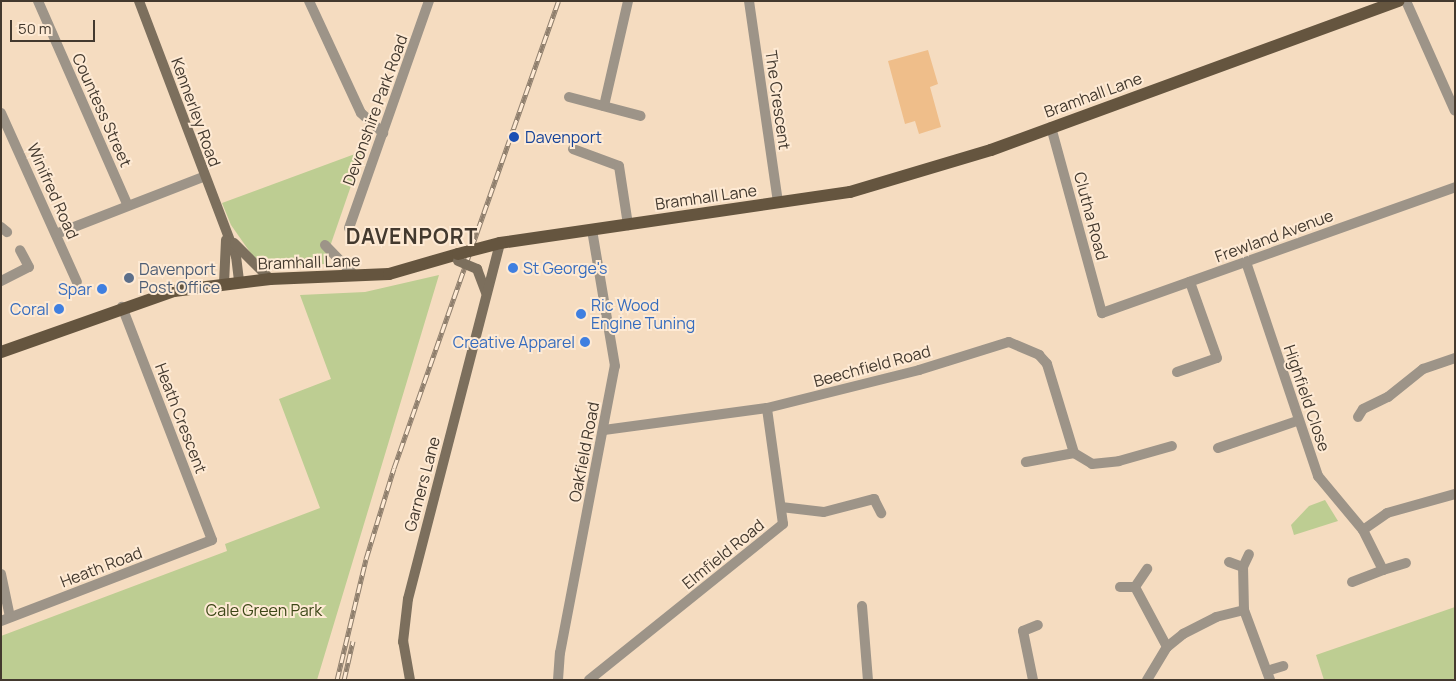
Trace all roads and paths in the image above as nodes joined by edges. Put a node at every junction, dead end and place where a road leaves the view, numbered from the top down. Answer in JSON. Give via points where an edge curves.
{"nodes":[{"id":1,"x":38,"y":1,"type":"edge"},
{"id":2,"x":139,"y":1,"type":"edge"},
{"id":3,"x":308,"y":1,"type":"edge"},
{"id":4,"x":429,"y":1,"type":"edge"},
{"id":5,"x":628,"y":1,"type":"edge"},
{"id":6,"x":749,"y":1,"type":"edge"},
{"id":7,"x":1399,"y":1,"type":"edge"},
{"id":8,"x":1406,"y":1,"type":"edge"},
{"id":9,"x":569,"y":97,"type":"dead end"},
{"id":10,"x":604,"y":106,"type":"junction"},
{"id":11,"x":1455,"y":111,"type":"edge"},
{"id":12,"x":1,"y":113,"type":"edge"},
{"id":13,"x":641,"y":116,"type":"dead end"},
{"id":14,"x":1051,"y":127,"type":"junction"},
{"id":15,"x":383,"y":133,"type":"junction"},
{"id":16,"x":573,"y":149,"type":"dead end"},
{"id":17,"x":203,"y":177,"type":"junction"},
{"id":18,"x":1455,"y":187,"type":"edge"},
{"id":19,"x":778,"y":203,"type":"junction"},
{"id":20,"x":127,"y":204,"type":"junction"},
{"id":21,"x":628,"y":225,"type":"junction"},
{"id":22,"x":349,"y":228,"type":"dead end"},
{"id":23,"x":592,"y":230,"type":"junction"},
{"id":24,"x":226,"y":232,"type":"junction"},
{"id":25,"x":56,"y":234,"type":"junction"},
{"id":26,"x":500,"y":243,"type":"junction"},
{"id":27,"x":325,"y":245,"type":"dead end"},
{"id":28,"x":20,"y":250,"type":"dead end"},
{"id":29,"x":454,"y":258,"type":"junction"},
{"id":30,"x":1246,"y":262,"type":"junction"},
{"id":31,"x":355,"y":276,"type":"junction"},
{"id":32,"x":270,"y":279,"type":"junction"},
{"id":33,"x":1,"y":281,"type":"edge"},
{"id":34,"x":77,"y":282,"type":"dead end"},
{"id":35,"x":239,"y":282,"type":"junction"},
{"id":36,"x":1190,"y":282,"type":"junction"},
{"id":37,"x":224,"y":284,"type":"junction"},
{"id":38,"x":486,"y":298,"type":"junction"},
{"id":39,"x":122,"y":307,"type":"junction"},
{"id":40,"x":1102,"y":313,"type":"joint"},
{"id":41,"x":1,"y":352,"type":"edge"},
{"id":42,"x":1455,"y":358,"type":"edge"},
{"id":43,"x":1177,"y":372,"type":"dead end"},
{"id":44,"x":767,"y":408,"type":"junction"},
{"id":45,"x":1358,"y":417,"type":"dead end"},
{"id":46,"x":1297,"y":421,"type":"junction"},
{"id":47,"x":604,"y":430,"type":"junction"},
{"id":48,"x":1172,"y":446,"type":"dead end"},
{"id":49,"x":1218,"y":448,"type":"dead end"},
{"id":50,"x":1074,"y":453,"type":"junction"},
{"id":51,"x":1026,"y":462,"type":"dead end"},
{"id":52,"x":1455,"y":494,"type":"edge"},
{"id":53,"x":781,"y":506,"type":"junction"},
{"id":54,"x":881,"y":513,"type":"dead end"},
{"id":55,"x":1363,"y":530,"type":"junction"},
{"id":56,"x":212,"y":540,"type":"joint"},
{"id":57,"x":1250,"y":554,"type":"dead end"},
{"id":58,"x":1229,"y":562,"type":"dead end"},
{"id":59,"x":1406,"y":563,"type":"dead end"},
{"id":60,"x":1243,"y":567,"type":"junction"},
{"id":61,"x":1147,"y":569,"type":"dead end"},
{"id":62,"x":1383,"y":570,"type":"junction"},
{"id":63,"x":1,"y":574,"type":"edge"},
{"id":64,"x":1352,"y":582,"type":"dead end"},
{"id":65,"x":1120,"y":587,"type":"dead end"},
{"id":66,"x":1135,"y":587,"type":"junction"},
{"id":67,"x":862,"y":606,"type":"dead end"},
{"id":68,"x":1244,"y":610,"type":"junction"},
{"id":69,"x":6,"y":619,"type":"edge"},
{"id":70,"x":1038,"y":625,"type":"dead end"},
{"id":71,"x":1167,"y":647,"type":"junction"},
{"id":72,"x":1283,"y":666,"type":"dead end"},
{"id":73,"x":1268,"y":675,"type":"edge"},
{"id":74,"x":410,"y":680,"type":"edge"},
{"id":75,"x":558,"y":680,"type":"edge"},
{"id":76,"x":589,"y":680,"type":"edge"},
{"id":77,"x":868,"y":680,"type":"edge"},
{"id":78,"x":1033,"y":680,"type":"edge"},
{"id":79,"x":1147,"y":680,"type":"edge"}],
"edges":[{"from":1,"to":20,"type":"street","name":"Countess Street"},
{"from":2,"to":17,"type":"street","name":"Kennerley Road"},
{"from":3,"to":15,"type":"street","via":[[361,113]]},
{"from":4,"to":15,"type":"street","name":"Devonshire Park Road"},
{"from":5,"to":10,"type":"street"},
{"from":6,"to":19,"type":"street","name":"The Crescent"},
{"from":7,"to":14,"type":"main road","name":"Bramhall Lane"},
{"from":8,"to":11,"type":"street"},
{"from":9,"to":10,"type":"street"},
{"from":10,"to":13,"type":"street"},
{"from":12,"to":25,"type":"street","name":"Winifred Road"},
{"from":14,"to":19,"type":"main road","name":"Bramhall Lane","via":[[955,162],[850,192]]},
{"from":14,"to":40,"type":"street","name":"Clutha Road"},
{"from":15,"to":22,"type":"street","name":"Devonshire Park Road"},
{"from":16,"to":21,"type":"street","via":[[619,166]]},
{"from":17,"to":20,"type":"street"},
{"from":17,"to":24,"type":"street","name":"Kennerley Road"},
{"from":18,"to":30,"type":"street","name":"Frewland Avenue"},
{"from":19,"to":21,"type":"main road","name":"Bramhall Lane"},
{"from":20,"to":25,"type":"street"},
{"from":21,"to":23,"type":"main road","name":"Bramhall Lane"},
{"from":23,"to":26,"type":"main road","name":"Bramhall Lane"},
{"from":23,"to":47,"type":"street","name":"Oakfield Road","via":[[615,366]]},
{"from":24,"to":32,"type":"street","via":[[250,263]]},
{"from":24,"to":35,"type":"street","via":[[236,256]]},
{"from":24,"to":37,"type":"street"},
{"from":25,"to":34,"type":"street","name":"Winifred Road"},
{"from":26,"to":29,"type":"main road","name":"Bramhall Lane","bridge":true},
{"from":26,"to":38,"type":"street","name":"Garners Lane"},
{"from":27,"to":31,"type":"street"},
{"from":28,"to":33,"type":"street","via":[[29,267]]},
{"from":29,"to":31,"type":"main road","name":"Bramhall Lane","via":[[389,274]]},
{"from":29,"to":38,"type":"street","bridge":true,"via":[[477,269]]},
{"from":30,"to":36,"type":"street","name":"Frewland Avenue"},
{"from":30,"to":46,"type":"street","name":"Highfield Close"},
{"from":31,"to":32,"type":"main road","name":"Bramhall Lane"},
{"from":32,"to":35,"type":"main road","name":"Bramhall Lane"},
{"from":35,"to":37,"type":"main road","name":"Bramhall Lane"},
{"from":36,"to":40,"type":"street","name":"Frewland Avenue"},
{"from":36,"to":43,"type":"street","via":[[1217,358]]},
{"from":37,"to":39,"type":"main road","name":"Bramhall Lane","via":[[174,291]]},
{"from":38,"to":74,"type":"street","name":"Garners Lane","via":[[408,599],[403,642]]},
{"from":39,"to":41,"type":"main road","name":"Bramhall Lane"},
{"from":39,"to":56,"type":"street","name":"Heath Crescent"},
{"from":42,"to":45,"type":"street","via":[[1423,369],[1388,398],[1363,409]]},
{"from":44,"to":47,"type":"street","name":"Beechfield Road"},
{"from":44,"to":50,"type":"street","name":"Beechfield Road","via":[[919,370],[1009,342],[1039,355],[1047,364]]},
{"from":44,"to":53,"type":"street","name":"Elmfield Road"},
{"from":46,"to":49,"type":"street"},
{"from":46,"to":55,"type":"street","name":"Highfield Close","via":[[1318,476]]},
{"from":47,"to":75,"type":"street","name":"Oakfield Road","via":[[560,652]]},
{"from":48,"to":50,"type":"street","via":[[1119,461],[1092,464]]},
{"from":50,"to":51,"type":"street"},
{"from":52,"to":55,"type":"street","via":[[1387,513]]},
{"from":53,"to":54,"type":"street","via":[[824,512],[874,499]]},
{"from":53,"to":76,"type":"street","name":"Elmfield Road","via":[[783,524]]},
{"from":55,"to":62,"type":"street","name":"Highfield Close"},
{"from":56,"to":69,"type":"street","name":"Heath Road"},
{"from":57,"to":60,"type":"street"},
{"from":58,"to":60,"type":"street"},
{"from":59,"to":62,"type":"street"},
{"from":60,"to":68,"type":"street"},
{"from":61,"to":66,"type":"street"},
{"from":62,"to":64,"type":"street"},
{"from":63,"to":69,"type":"street"},
{"from":65,"to":66,"type":"street"},
{"from":66,"to":71,"type":"street"},
{"from":67,"to":77,"type":"street"},
{"from":68,"to":71,"type":"street","via":[[1216,617]]},
{"from":68,"to":73,"type":"street"},
{"from":70,"to":78,"type":"street","via":[[1023,631]]},
{"from":71,"to":79,"type":"street"},
{"from":72,"to":73,"type":"street"}]}
